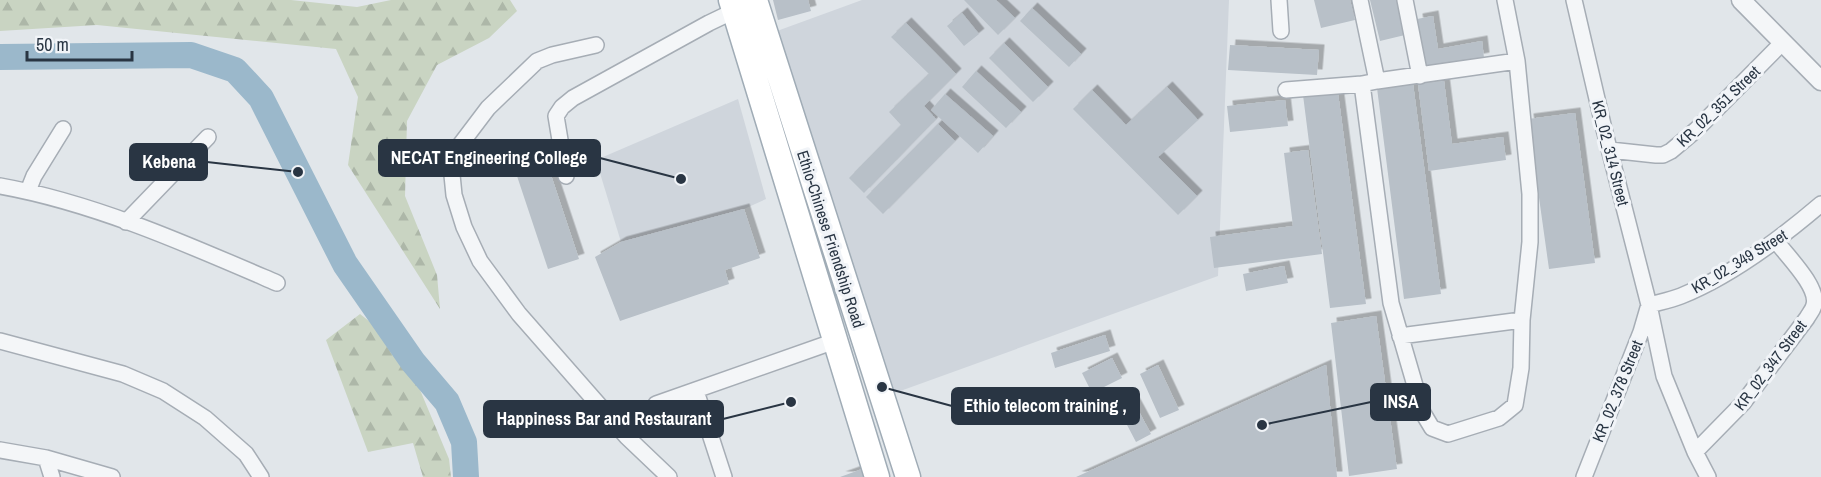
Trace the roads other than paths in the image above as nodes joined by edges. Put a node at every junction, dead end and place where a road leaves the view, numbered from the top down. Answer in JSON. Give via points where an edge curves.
{"nodes":[{"id":1,"x":1280,"y":0,"type":"edge"},
{"id":2,"x":1360,"y":0,"type":"edge"},
{"id":3,"x":1405,"y":0,"type":"edge"},
{"id":4,"x":1505,"y":0,"type":"edge"},
{"id":5,"x":1574,"y":0,"type":"edge"},
{"id":6,"x":1741,"y":0,"type":"edge"},
{"id":7,"x":740,"y":4,"type":"edge"},
{"id":8,"x":1281,"y":31,"type":"dead end"},
{"id":9,"x":753,"y":33,"type":"junction"},
{"id":10,"x":1784,"y":42,"type":"junction"},
{"id":11,"x":596,"y":45,"type":"dead end"},
{"id":12,"x":1517,"y":62,"type":"junction"},
{"id":13,"x":1420,"y":76,"type":"junction"},
{"id":14,"x":1377,"y":81,"type":"junction"},
{"id":15,"x":1821,"y":81,"type":"edge"},
{"id":16,"x":1362,"y":84,"type":"junction"},
{"id":17,"x":1286,"y":90,"type":"dead end"},
{"id":18,"x":63,"y":129,"type":"dead end"},
{"id":19,"x":208,"y":137,"type":"dead end"},
{"id":20,"x":1610,"y":150,"type":"junction"},
{"id":21,"x":566,"y":176,"type":"dead end"},
{"id":22,"x":0,"y":186,"type":"edge"},
{"id":23,"x":28,"y":191,"type":"junction"},
{"id":24,"x":1821,"y":204,"type":"edge"},
{"id":25,"x":126,"y":222,"type":"junction"},
{"id":26,"x":1776,"y":241,"type":"junction"},
{"id":27,"x":277,"y":283,"type":"dead end"},
{"id":28,"x":1649,"y":305,"type":"junction"},
{"id":29,"x":1522,"y":320,"type":"junction"},
{"id":30,"x":1400,"y":336,"type":"junction"},
{"id":31,"x":0,"y":341,"type":"edge"},
{"id":32,"x":836,"y":341,"type":"junction"},
{"id":33,"x":696,"y":391,"type":"junction"},
{"id":34,"x":656,"y":404,"type":"dead end"},
{"id":35,"x":0,"y":450,"type":"edge"},
{"id":36,"x":1695,"y":452,"type":"junction"},
{"id":37,"x":46,"y":458,"type":"junction"},
{"id":38,"x":52,"y":477,"type":"edge"},
{"id":39,"x":112,"y":477,"type":"edge"},
{"id":40,"x":261,"y":477,"type":"edge"},
{"id":41,"x":669,"y":477,"type":"edge"},
{"id":42,"x":724,"y":477,"type":"edge"},
{"id":43,"x":877,"y":477,"type":"edge"},
{"id":44,"x":908,"y":477,"type":"edge"},
{"id":45,"x":1584,"y":477,"type":"edge"},
{"id":46,"x":1708,"y":477,"type":"edge"}],
"edges":[{"from":1,"to":8,"type":"street"},
{"from":2,"to":14,"type":"street"},
{"from":3,"to":13,"type":"street"},
{"from":4,"to":12,"type":"street"},
{"from":5,"to":20,"type":"street","name":"KR_02_314 Street"},
{"from":6,"to":10,"type":"street"},
{"from":7,"to":9,"type":"main road","name":"Ethio-Chinese Friendship Road"},
{"from":7,"to":21,"type":"street","via":[[562,107],[556,117]]},
{"from":9,"to":32,"type":"main road","name":"Ethio-Chinese Friendship Road"},
{"from":9,"to":44,"type":"main road","name":"Ethio-Chinese Friendship Road"},
{"from":10,"to":15,"type":"street"},
{"from":10,"to":20,"type":"street","name":"KR_02_351 Street","via":[[1671,151],[1656,155]]},
{"from":11,"to":41,"type":"street","via":[[552,54],[537,62],[488,108],[460,145],[451,165],[454,195],[480,261],[519,314],[627,437]]},
{"from":12,"to":13,"type":"street"},
{"from":12,"to":29,"type":"street","via":[[1530,194],[1530,242]]},
{"from":13,"to":14,"type":"street"},
{"from":14,"to":16,"type":"street"},
{"from":16,"to":17,"type":"street"},
{"from":16,"to":30,"type":"street","via":[[1391,303]]},
{"from":18,"to":23,"type":"street"},
{"from":19,"to":25,"type":"street"},
{"from":20,"to":28,"type":"street","name":"KR_02_314 Street"},
{"from":22,"to":23,"type":"street"},
{"from":23,"to":25,"type":"street"},
{"from":24,"to":26,"type":"street","name":"KR_02_349 Street"},
{"from":25,"to":27,"type":"street"},
{"from":26,"to":28,"type":"street","name":"KR_02_349 Street","via":[[1704,285]]},
{"from":26,"to":36,"type":"street","name":"KR_02_347 Street","via":[[1807,280],[1814,294],[1814,306],[1743,404]]},
{"from":28,"to":36,"type":"street","name":"KR_02_314 Street","via":[[1664,376]]},
{"from":28,"to":45,"type":"street","name":"KR_02_378 Street"},
{"from":29,"to":30,"type":"street"},
{"from":29,"to":30,"type":"street","via":[[1515,405],[1499,418],[1448,434],[1432,428],[1423,413]]},
{"from":31,"to":40,"type":"street","via":[[123,374],[163,391],[205,418],[246,454]]},
{"from":32,"to":33,"type":"street"},
{"from":32,"to":43,"type":"main road","name":"Ethio-Chinese Friendship Road"},
{"from":33,"to":34,"type":"street"},
{"from":33,"to":42,"type":"street"},
{"from":35,"to":37,"type":"street"},
{"from":36,"to":46,"type":"street","name":"KR_02_314 Street"},
{"from":37,"to":38,"type":"street"},
{"from":37,"to":39,"type":"street"}]}
